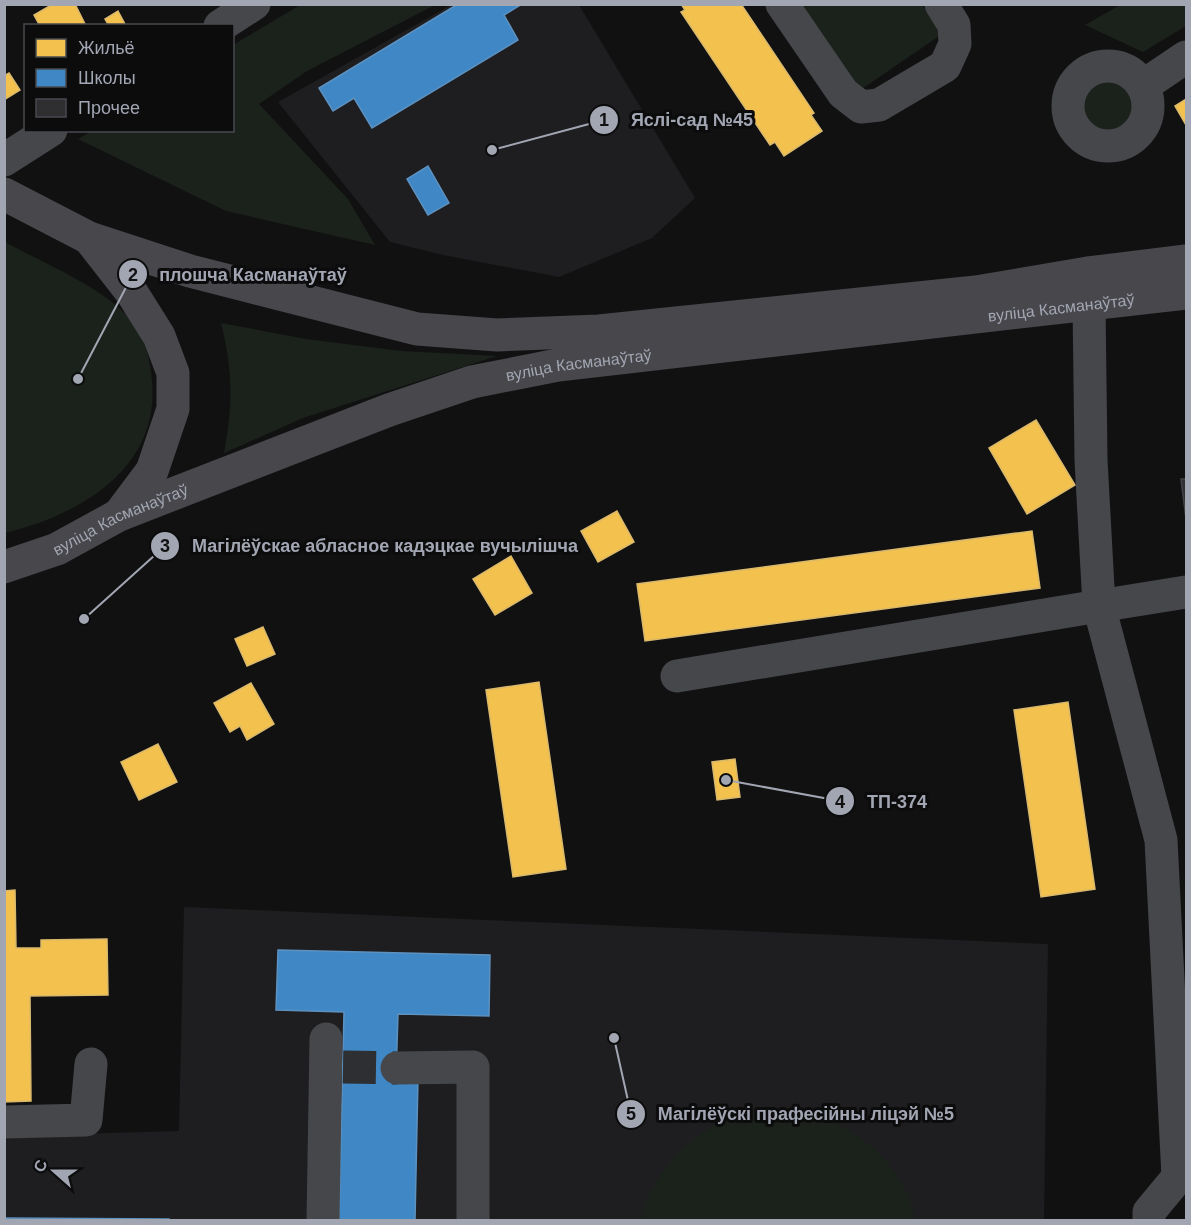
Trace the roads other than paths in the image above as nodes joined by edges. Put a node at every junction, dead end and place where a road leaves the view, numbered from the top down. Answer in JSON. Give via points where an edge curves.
{"nodes":[{"id":1,"x":254,"y":4,"type":"edge"},
{"id":2,"x":782,"y":4,"type":"edge"},
{"id":3,"x":941,"y":4,"type":"edge"},
{"id":4,"x":223,"y":24,"type":"edge"},
{"id":5,"x":1186,"y":57,"type":"edge"},
{"id":6,"x":1143,"y":86,"type":"dead end"},
{"id":7,"x":48,"y":132,"type":"edge"},
{"id":8,"x":4,"y":160,"type":"edge"},
{"id":9,"x":4,"y":194,"type":"edge"},
{"id":10,"x":89,"y":238,"type":"junction"},
{"id":11,"x":1186,"y":261,"type":"edge"},
{"id":12,"x":1089,"y":288,"type":"junction"},
{"id":13,"x":1186,"y":293,"type":"edge"},
{"id":14,"x":119,"y":515,"type":"junction"},
{"id":15,"x":4,"y":567,"type":"edge"},
{"id":16,"x":1186,"y":592,"type":"edge"},
{"id":17,"x":1099,"y":606,"type":"junction"},
{"id":18,"x":677,"y":676,"type":"dead end"},
{"id":19,"x":331,"y":1058,"type":"dead end"},
{"id":20,"x":91,"y":1064,"type":"dead end"},
{"id":21,"x":397,"y":1068,"type":"tunnel mouth"},
{"id":22,"x":4,"y":1122,"type":"edge"},
{"id":23,"x":323,"y":1221,"type":"edge"},
{"id":24,"x":473,"y":1221,"type":"edge"},
{"id":25,"x":1149,"y":1221,"type":"edge"}],
"edges":[{"from":1,"to":4,"type":"street"},
{"from":2,"to":3,"type":"street","via":[[843,93],[861,107],[879,105],[945,66],[955,44],[954,25]]},
{"from":5,"to":6,"type":"street"},
{"from":7,"to":8,"type":"street"},
{"from":9,"to":10,"type":"main road","name":"вуліца Касманаўтаў"},
{"from":10,"to":12,"type":"main road","name":"вуліца Касманаўтаў","via":[[190,271],[417,329],[497,335],[599,331],[976,292]]},
{"from":10,"to":14,"type":"main road","via":[[132,293],[159,336],[173,373],[173,409],[152,471]]},
{"from":11,"to":12,"type":"main road","name":"вуліца Касманаўтаў"},
{"from":12,"to":13,"type":"main road","name":"вуліца Касманаўтаў"},
{"from":12,"to":14,"type":"main road","name":"вуліца Касманаўтаў","via":[[843,334],[558,365],[472,382],[389,410]]},
{"from":12,"to":17,"type":"street","via":[[1091,460]]},
{"from":14,"to":15,"type":"main road","name":"вуліца Касманаўтаў","via":[[57,549]]},
{"from":16,"to":17,"type":"street"},
{"from":17,"to":18,"type":"street"},
{"from":17,"to":25,"type":"street","via":[[1161,840],[1178,1177],[1149,1212]]},
{"from":19,"to":23,"type":"street"},
{"from":20,"to":22,"type":"street","via":[[86,1120]]},
{"from":21,"to":24,"type":"street","via":[[472,1067]]}]}
